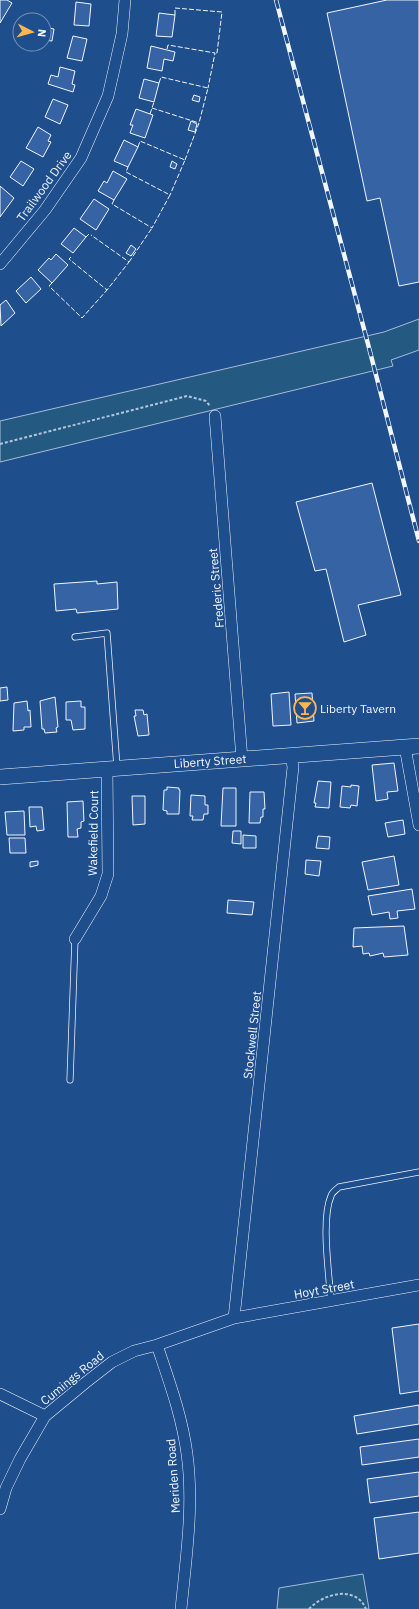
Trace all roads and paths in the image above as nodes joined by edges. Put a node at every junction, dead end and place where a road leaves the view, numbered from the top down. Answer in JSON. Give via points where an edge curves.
{"nodes":[{"id":1,"x":125,"y":0,"type":"edge"},
{"id":2,"x":0,"y":264,"type":"edge"},
{"id":3,"x":215,"y":416,"type":"joint"},
{"id":4,"x":0,"y":444,"type":"edge"},
{"id":5,"x":75,"y":637,"type":"dead end"},
{"id":6,"x":412,"y":746,"type":"edge"},
{"id":7,"x":291,"y":756,"type":"junction"},
{"id":8,"x":242,"y":759,"type":"junction"},
{"id":9,"x":112,"y":768,"type":"junction"},
{"id":10,"x":0,"y":777,"type":"edge"},
{"id":11,"x":419,"y":825,"type":"edge"},
{"id":12,"x":75,"y":939,"type":"joint"},
{"id":13,"x":70,"y":1080,"type":"dead end"},
{"id":14,"x":419,"y":1172,"type":"edge"},
{"id":15,"x":419,"y":1285,"type":"edge"},
{"id":16,"x":331,"y":1301,"type":"junction"},
{"id":17,"x":234,"y":1318,"type":"junction"},
{"id":18,"x":157,"y":1345,"type":"junction"},
{"id":19,"x":0,"y":1394,"type":"edge"},
{"id":20,"x":45,"y":1416,"type":"junction"},
{"id":21,"x":0,"y":1508,"type":"edge"},
{"id":22,"x":180,"y":1609,"type":"edge"},
{"id":23,"x":309,"y":1609,"type":"edge"},
{"id":24,"x":366,"y":1609,"type":"edge"}],
"edges":[{"from":1,"to":2,"type":"street","name":"Trailwood Drive","via":[[122,34],[108,96],[81,158],[45,210]]},
{"from":3,"to":4,"type":"path","via":[[206,401],[187,396]]},
{"from":3,"to":8,"type":"street","name":"Frederic Street"},
{"from":5,"to":9,"type":"lane","via":[[107,633]]},
{"from":6,"to":7,"type":"street","name":"Liberty Street"},
{"from":6,"to":11,"type":"street"},
{"from":7,"to":8,"type":"street","name":"Liberty Street"},
{"from":7,"to":17,"type":"street","name":"Stockwell Street","via":[[293,767]]},
{"from":8,"to":9,"type":"street","name":"Liberty Street"},
{"from":9,"to":10,"type":"street","name":"Liberty Street"},
{"from":9,"to":12,"type":"street","name":"Wakefield Court","via":[[108,874],[101,896]]},
{"from":12,"to":13,"type":"lane"},
{"from":14,"to":16,"type":"lane","via":[[339,1187],[331,1194],[326,1233]]},
{"from":15,"to":16,"type":"street","name":"Hoyt Street"},
{"from":16,"to":17,"type":"street","name":"Hoyt Street"},
{"from":17,"to":18,"type":"street","name":"Cumings Road"},
{"from":18,"to":20,"type":"street","name":"Cumings Road","via":[[134,1351],[112,1362]]},
{"from":18,"to":22,"type":"street","name":"Meriden Road","via":[[181,1419],[187,1455],[189,1523]]},
{"from":19,"to":20,"type":"street"},
{"from":20,"to":21,"type":"street","name":"Cumings Road","via":[[20,1459],[6,1488]]},
{"from":23,"to":24,"type":"path","via":[[325,1598],[341,1594],[358,1597],[364,1602]]}]}
